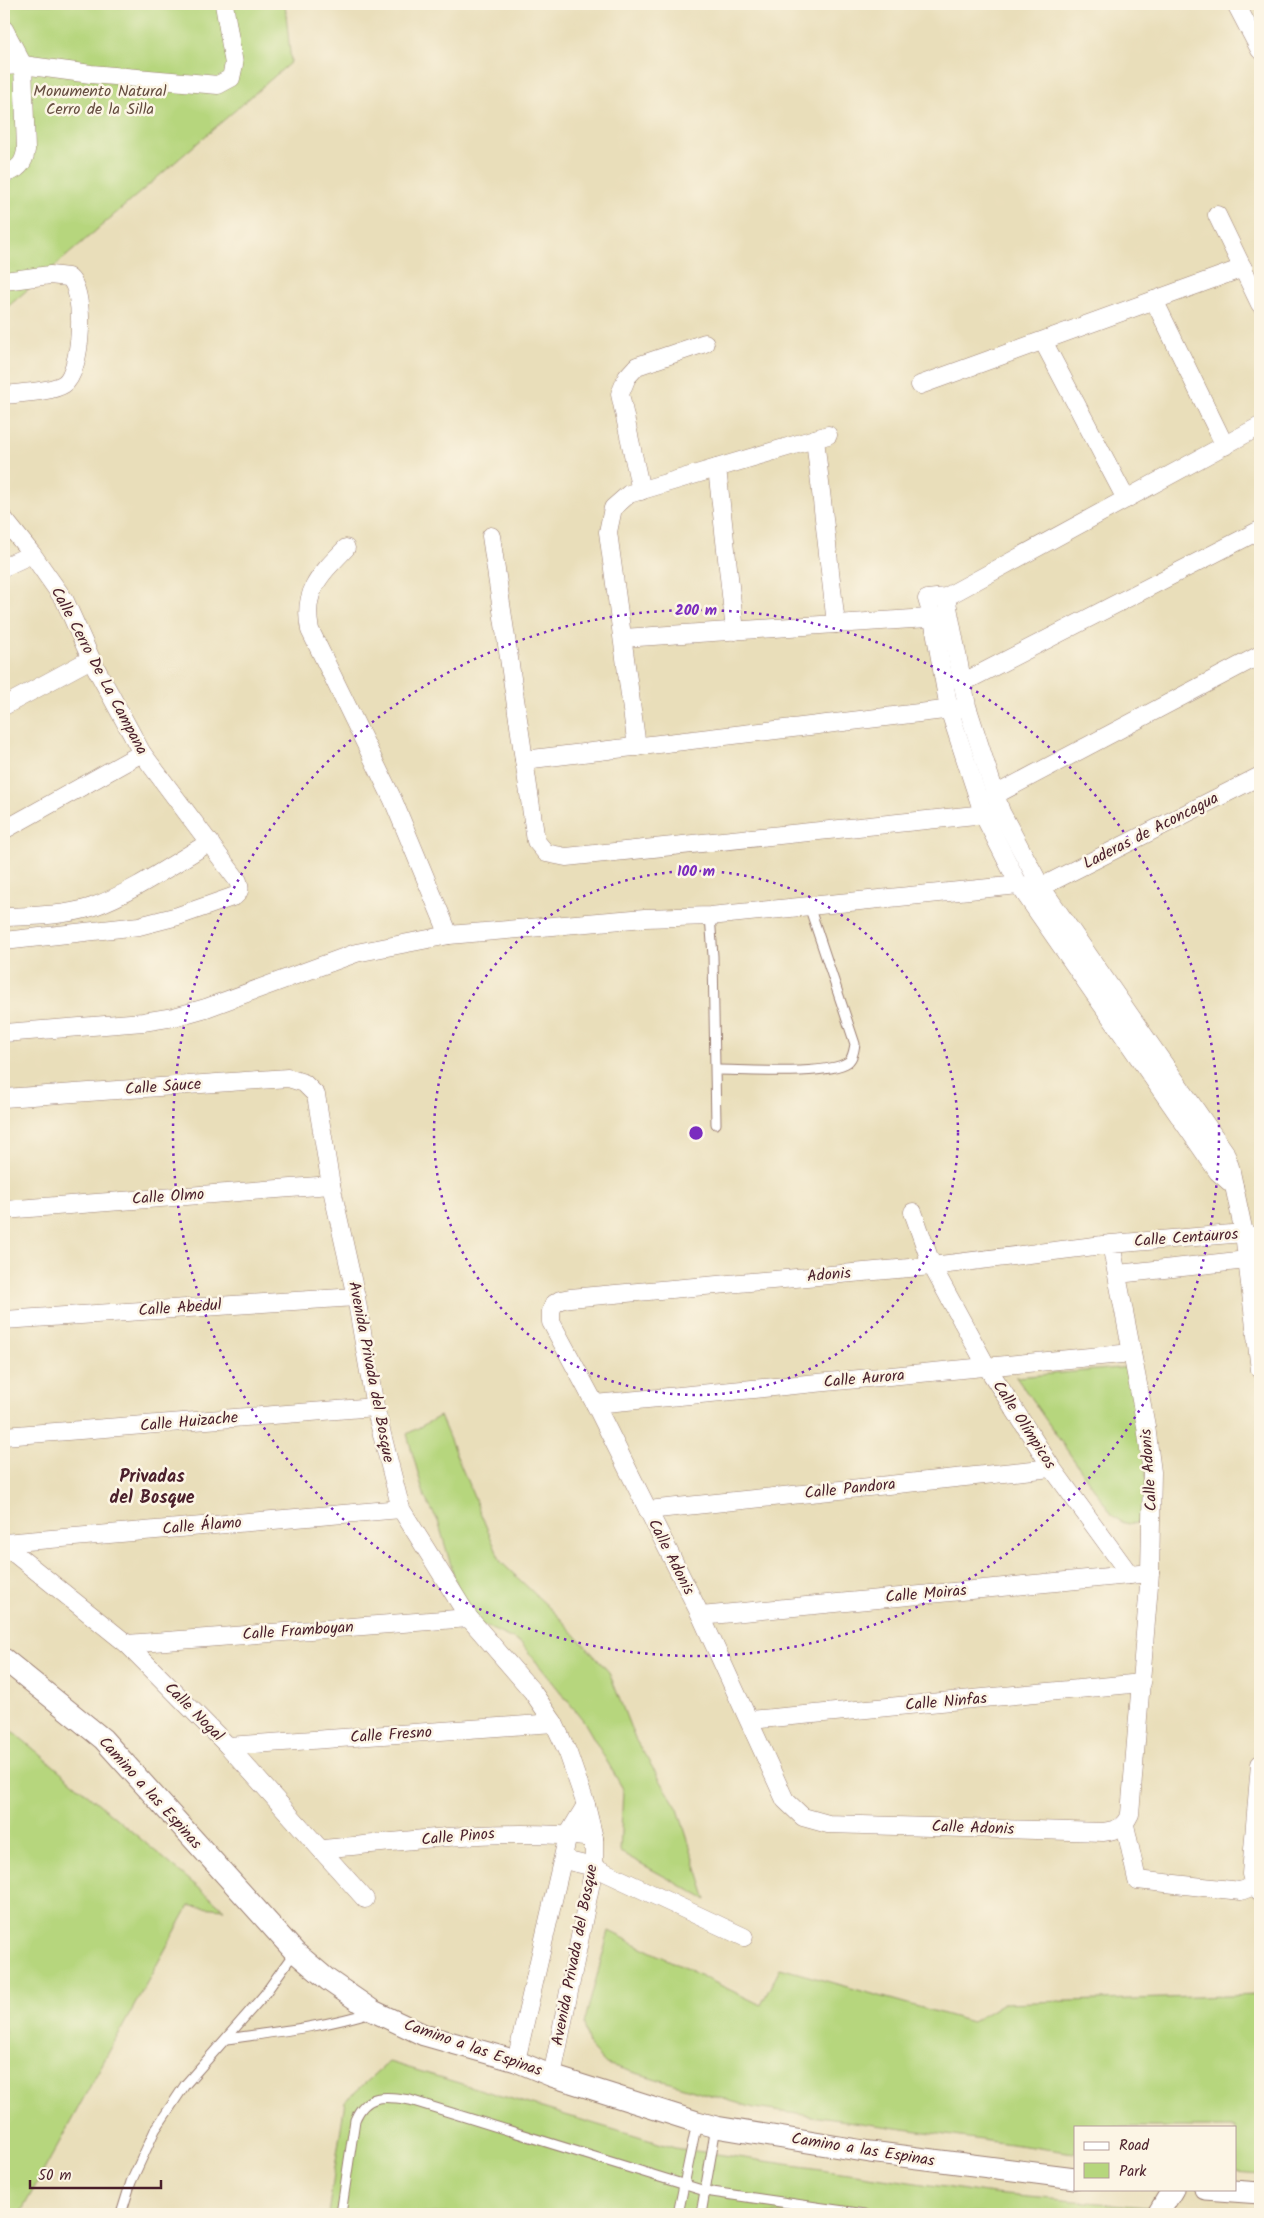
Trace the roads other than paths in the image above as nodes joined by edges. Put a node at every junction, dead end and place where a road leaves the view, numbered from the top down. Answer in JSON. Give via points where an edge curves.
{"nodes":[{"id":1,"x":224,"y":4,"type":"edge"},
{"id":2,"x":1236,"y":4,"type":"edge"},
{"id":3,"x":4,"y":29,"type":"edge"},
{"id":4,"x":1260,"y":50,"type":"edge"},
{"id":5,"x":23,"y":65,"type":"junction"},
{"id":6,"x":4,"y":66,"type":"edge"},
{"id":7,"x":9,"y":172,"type":"edge"},
{"id":8,"x":1217,"y":215,"type":"dead end"},
{"id":9,"x":1243,"y":268,"type":"junction"},
{"id":10,"x":4,"y":281,"type":"edge"},
{"id":11,"x":1154,"y":300,"type":"junction"},
{"id":12,"x":1260,"y":304,"type":"edge"},
{"id":13,"x":1043,"y":341,"type":"junction"},
{"id":14,"x":705,"y":343,"type":"dead end"},
{"id":15,"x":920,"y":385,"type":"dead end"},
{"id":16,"x":4,"y":395,"type":"edge"},
{"id":17,"x":1260,"y":426,"type":"edge"},
{"id":18,"x":1225,"y":446,"type":"junction"},
{"id":19,"x":717,"y":468,"type":"junction"},
{"id":20,"x":641,"y":491,"type":"junction"},
{"id":21,"x":1126,"y":499,"type":"junction"},
{"id":22,"x":4,"y":519,"type":"edge"},
{"id":23,"x":1260,"y":530,"type":"edge"},
{"id":24,"x":491,"y":536,"type":"dead end"},
{"id":25,"x":346,"y":548,"type":"dead end"},
{"id":26,"x":32,"y":554,"type":"junction"},
{"id":27,"x":4,"y":568,"type":"edge"},
{"id":28,"x":946,"y":597,"type":"junction"},
{"id":29,"x":951,"y":616,"type":"junction"},
{"id":30,"x":933,"y":619,"type":"junction"},
{"id":31,"x":836,"y":624,"type":"junction"},
{"id":32,"x":735,"y":631,"type":"junction"},
{"id":33,"x":622,"y":638,"type":"junction"},
{"id":34,"x":1260,"y":655,"type":"edge"},
{"id":35,"x":91,"y":659,"type":"junction"},
{"id":36,"x":962,"y":683,"type":"junction"},
{"id":37,"x":4,"y":706,"type":"edge"},
{"id":38,"x":967,"y":706,"type":"junction"},
{"id":39,"x":950,"y":709,"type":"junction"},
{"id":40,"x":637,"y":747,"type":"junction"},
{"id":41,"x":142,"y":753,"type":"junction"},
{"id":42,"x":524,"y":760,"type":"junction"},
{"id":43,"x":1260,"y":776,"type":"edge"},
{"id":44,"x":995,"y":795,"type":"junction"},
{"id":45,"x":992,"y":814,"type":"junction"},
{"id":46,"x":4,"y":830,"type":"edge"},
{"id":47,"x":210,"y":842,"type":"junction"},
{"id":48,"x":1019,"y":885,"type":"junction"},
{"id":49,"x":1041,"y":887,"type":"junction"},
{"id":50,"x":809,"y":906,"type":"junction"},
{"id":51,"x":710,"y":916,"type":"junction"},
{"id":52,"x":4,"y":917,"type":"edge"},
{"id":53,"x":448,"y":935,"type":"junction"},
{"id":54,"x":4,"y":941,"type":"edge"},
{"id":55,"x":4,"y":1033,"type":"edge"},
{"id":56,"x":717,"y":1070,"type":"junction"},
{"id":57,"x":316,"y":1095,"type":"joint"},
{"id":58,"x":4,"y":1098,"type":"edge"},
{"id":59,"x":716,"y":1124,"type":"dead end"},
{"id":60,"x":331,"y":1185,"type":"junction"},
{"id":61,"x":1234,"y":1186,"type":"junction"},
{"id":62,"x":4,"y":1210,"type":"edge"},
{"id":63,"x":913,"y":1212,"type":"dead end"},
{"id":64,"x":1252,"y":1236,"type":"edge"},
{"id":65,"x":1111,"y":1244,"type":"junction"},
{"id":66,"x":1254,"y":1255,"type":"edge"},
{"id":67,"x":932,"y":1266,"type":"junction"},
{"id":68,"x":1118,"y":1274,"type":"junction"},
{"id":69,"x":356,"y":1297,"type":"junction"},
{"id":70,"x":551,"y":1311,"type":"joint"},
{"id":71,"x":4,"y":1320,"type":"edge"},
{"id":72,"x":1132,"y":1353,"type":"junction"},
{"id":73,"x":987,"y":1367,"type":"junction"},
{"id":74,"x":1260,"y":1370,"type":"edge"},
{"id":75,"x":595,"y":1404,"type":"junction"},
{"id":76,"x":375,"y":1407,"type":"junction"},
{"id":77,"x":4,"y":1436,"type":"edge"},
{"id":78,"x":1052,"y":1468,"type":"junction"},
{"id":79,"x":400,"y":1509,"type":"junction"},
{"id":80,"x":648,"y":1510,"type":"junction"},
{"id":81,"x":4,"y":1544,"type":"edge"},
{"id":82,"x":1150,"y":1573,"type":"junction"},
{"id":83,"x":1130,"y":1575,"type":"junction"},
{"id":84,"x":701,"y":1616,"type":"junction"},
{"id":85,"x":469,"y":1618,"type":"junction"},
{"id":86,"x":127,"y":1644,"type":"junction"},
{"id":87,"x":4,"y":1659,"type":"edge"},
{"id":88,"x":1142,"y":1683,"type":"junction"},
{"id":89,"x":750,"y":1720,"type":"junction"},
{"id":90,"x":554,"y":1723,"type":"junction"},
{"id":91,"x":228,"y":1746,"type":"junction"},
{"id":92,"x":1260,"y":1764,"type":"edge"},
{"id":93,"x":586,"y":1805,"type":"junction"},
{"id":94,"x":1125,"y":1825,"type":"junction"},
{"id":95,"x":568,"y":1835,"type":"junction"},
{"id":96,"x":594,"y":1838,"type":"junction"},
{"id":97,"x":321,"y":1848,"type":"junction"},
{"id":98,"x":564,"y":1860,"type":"junction"},
{"id":99,"x":594,"y":1867,"type":"junction"},
{"id":100,"x":1255,"y":1884,"type":"edge"},
{"id":101,"x":365,"y":1899,"type":"dead end"},
{"id":102,"x":744,"y":1938,"type":"dead end"},
{"id":103,"x":295,"y":1952,"type":"junction"},
{"id":104,"x":373,"y":2011,"type":"junction"},
{"id":105,"x":226,"y":2039,"type":"junction"},
{"id":106,"x":516,"y":2062,"type":"junction"},
{"id":107,"x":552,"y":2076,"type":"junction"},
{"id":108,"x":707,"y":2124,"type":"junction"},
{"id":109,"x":1074,"y":2178,"type":"edge"},
{"id":110,"x":683,"y":2185,"type":"junction"},
{"id":111,"x":1172,"y":2190,"type":"edge"},
{"id":112,"x":1219,"y":2190,"type":"edge"},
{"id":113,"x":705,"y":2192,"type":"junction"},
{"id":114,"x":1260,"y":2193,"type":"edge"},
{"id":115,"x":121,"y":2214,"type":"edge"},
{"id":116,"x":341,"y":2214,"type":"edge"},
{"id":117,"x":678,"y":2214,"type":"edge"},
{"id":118,"x":701,"y":2214,"type":"edge"},
{"id":119,"x":865,"y":2214,"type":"edge"},
{"id":120,"x":1158,"y":2214,"type":"edge"}],
"edges":[{"from":1,"to":5,"type":"street","via":[[234,64],[231,78],[218,85]]},
{"from":2,"to":4,"type":"street"},
{"from":3,"to":5,"type":"street"},
{"from":5,"to":6,"type":"street"},
{"from":5,"to":7,"type":"street","via":[[26,150],[22,164]]},
{"from":8,"to":9,"type":"street"},
{"from":9,"to":11,"type":"street"},
{"from":9,"to":12,"type":"street"},
{"from":10,"to":16,"type":"street","via":[[50,275],[68,277],[75,284],[80,316],[76,365],[69,380],[58,387]]},
{"from":11,"to":13,"type":"street"},
{"from":11,"to":18,"type":"street"},
{"from":13,"to":15,"type":"street"},
{"from":13,"to":21,"type":"street"},
{"from":14,"to":20,"type":"street","via":[[637,366],[627,377],[620,394]]},
{"from":17,"to":18,"type":"street"},
{"from":18,"to":21,"type":"street"},
{"from":19,"to":20,"type":"street"},
{"from":19,"to":31,"type":"street","via":[[822,437]]},
{"from":19,"to":32,"type":"street"},
{"from":20,"to":33,"type":"street","via":[[629,494],[613,508],[608,532]]},
{"from":21,"to":28,"type":"street"},
{"from":22,"to":26,"type":"street","name":"Calle Cerro De La Campana"},
{"from":23,"to":36,"type":"street"},
{"from":24,"to":42,"type":"street"},
{"from":25,"to":53,"type":"street","via":[[313,586],[308,618],[310,630],[393,800]]},
{"from":26,"to":27,"type":"street"},
{"from":26,"to":35,"type":"street","name":"Calle Cerro De La Campana","via":[[65,601]]},
{"from":28,"to":29,"type":"street"},
{"from":28,"to":30,"type":"street","via":[[927,599]]},
{"from":29,"to":30,"type":"street"},
{"from":29,"to":36,"type":"street"},
{"from":30,"to":31,"type":"street"},
{"from":30,"to":39,"type":"street"},
{"from":31,"to":32,"type":"street"},
{"from":32,"to":33,"type":"street"},
{"from":33,"to":40,"type":"street"},
{"from":34,"to":44,"type":"street"},
{"from":35,"to":37,"type":"street"},
{"from":35,"to":41,"type":"street","name":"Calle Cerro De La Campana"},
{"from":36,"to":38,"type":"street"},
{"from":38,"to":39,"type":"street"},
{"from":38,"to":44,"type":"street"},
{"from":39,"to":40,"type":"street"},
{"from":39,"to":45,"type":"street"},
{"from":40,"to":42,"type":"street"},
{"from":41,"to":46,"type":"street"},
{"from":41,"to":47,"type":"street","name":"Calle Cerro De La Campana"},
{"from":42,"to":45,"type":"street","via":[[536,841],[546,853],[566,857]]},
{"from":43,"to":49,"type":"street","name":"Laderas de Aconcagua"},
{"from":44,"to":45,"type":"street"},
{"from":45,"to":48,"type":"street"},
{"from":45,"to":49,"type":"street"},
{"from":47,"to":52,"type":"street","via":[[122,893],[90,907],[69,912]]},
{"from":47,"to":54,"type":"street","name":"Calle Cerro De La Campana","via":[[238,881],[240,887],[235,896],[139,926]]},
{"from":48,"to":49,"type":"street"},
{"from":48,"to":50,"type":"street"},
{"from":48,"to":61,"type":"street","via":[[1218,1172]]},
{"from":49,"to":61,"type":"street","via":[[1225,1152]]},
{"from":50,"to":51,"type":"street"},
{"from":50,"to":56,"type":"lane","via":[[855,1044],[853,1054],[848,1062],[826,1070]]},
{"from":51,"to":53,"type":"street","via":[[645,918]]},
{"from":51,"to":56,"type":"lane"},
{"from":53,"to":55,"type":"street","via":[[356,953],[174,1017]]},
{"from":56,"to":59,"type":"lane"},
{"from":57,"to":58,"type":"street","name":"Calle Sauce","via":[[297,1079],[276,1078]]},
{"from":57,"to":60,"type":"street","name":"Avenida Privada del Bosque"},
{"from":60,"to":62,"type":"street","name":"Calle Olmo"},
{"from":60,"to":69,"type":"street","name":"Avenida Privada del Bosque"},
{"from":61,"to":64,"type":"street"},
{"from":63,"to":67,"type":"street","name":"Calle Olímpicos"},
{"from":64,"to":65,"type":"street","name":"Calle Centauros"},
{"from":64,"to":66,"type":"street"},
{"from":65,"to":67,"type":"street","name":"Adonis"},
{"from":65,"to":68,"type":"street","name":"Calle Adonis"},
{"from":66,"to":68,"type":"street","name":"Calle Centauros"},
{"from":66,"to":74,"type":"street"},
{"from":67,"to":70,"type":"street","name":"Adonis","via":[[570,1298],[554,1304]]},
{"from":67,"to":73,"type":"street","name":"Calle Olímpicos"},
{"from":68,"to":72,"type":"street","name":"Calle Adonis"},
{"from":69,"to":71,"type":"street","name":"Calle Abedul"},
{"from":69,"to":76,"type":"street","name":"Avenida Privada del Bosque"},
{"from":70,"to":75,"type":"street","name":"Calle Adonis","via":[[555,1331]]},
{"from":72,"to":73,"type":"street","name":"Calle Aurora"},
{"from":72,"to":82,"type":"street","name":"Calle Adonis","via":[[1152,1472]]},
{"from":73,"to":75,"type":"street","name":"Calle Aurora"},
{"from":73,"to":78,"type":"street","name":"Calle Olímpicos"},
{"from":75,"to":80,"type":"street","name":"Calle Adonis"},
{"from":76,"to":77,"type":"street","name":"Calle Huizache"},
{"from":76,"to":79,"type":"street","name":"Avenida Privada del Bosque"},
{"from":78,"to":80,"type":"street","name":"Calle Pandora"},
{"from":78,"to":83,"type":"street","name":"Calle Olímpicos"},
{"from":79,"to":81,"type":"street","name":"Calle Álamo"},
{"from":79,"to":85,"type":"street","name":"Avenida Privada del Bosque"},
{"from":80,"to":84,"type":"street","name":"Calle Adonis"},
{"from":81,"to":86,"type":"street","name":"Calle Nogal"},
{"from":82,"to":83,"type":"street","name":"Calle Moiras"},
{"from":82,"to":88,"type":"street","name":"Calle Adonis"},
{"from":83,"to":84,"type":"street","name":"Calle Moiras"},
{"from":84,"to":89,"type":"street","name":"Calle Adonis"},
{"from":85,"to":86,"type":"street","name":"Calle Framboyan"},
{"from":85,"to":90,"type":"street","name":"Avenida Privada del Bosque","via":[[532,1691]]},
{"from":86,"to":91,"type":"street","name":"Calle Nogal"},
{"from":87,"to":103,"type":"street","name":"Camino a las Espinas","via":[[102,1739]]},
{"from":88,"to":89,"type":"street","name":"Calle Ninfas"},
{"from":88,"to":94,"type":"street","name":"Calle Adonis","via":[[1130,1814]]},
{"from":89,"to":94,"type":"street","name":"Calle Adonis","via":[[785,1800],[803,1817],[828,1824],[1103,1832],[1116,1831]]},
{"from":90,"to":91,"type":"street","name":"Calle Fresno"},
{"from":90,"to":93,"type":"street","name":"Avenida Privada del Bosque"},
{"from":91,"to":97,"type":"street","name":"Calle Nogal"},
{"from":92,"to":100,"type":"street"},
{"from":93,"to":95,"type":"street","name":"Avenida Privada del Bosque"},
{"from":93,"to":96,"type":"street","name":"Avenida Privada del Bosque"},
{"from":94,"to":100,"type":"street","via":[[1137,1880],[1241,1891]]},
{"from":95,"to":96,"type":"street","name":"Calle Pinos"},
{"from":95,"to":97,"type":"street","name":"Calle Pinos","via":[[498,1834]]},
{"from":95,"to":98,"type":"street","name":"Avenida Privada del Bosque"},
{"from":96,"to":99,"type":"street","name":"Avenida Privada del Bosque"},
{"from":97,"to":101,"type":"street","name":"Calle Nogal"},
{"from":98,"to":99,"type":"street"},
{"from":98,"to":106,"type":"street","name":"Avenida Privada del Bosque"},
{"from":99,"to":102,"type":"street"},
{"from":99,"to":107,"type":"street","name":"Avenida Privada del Bosque"},
{"from":103,"to":104,"type":"street","name":"Camino a las Espinas"},
{"from":103,"to":105,"type":"lane"},
{"from":104,"to":105,"type":"lane","via":[[297,2030]]},
{"from":104,"to":106,"type":"street","name":"Camino a las Espinas","via":[[424,2035]]},
{"from":105,"to":115,"type":"lane","via":[[185,2086],[155,2130]]},
{"from":106,"to":107,"type":"street","name":"Camino a las Espinas"},
{"from":107,"to":108,"type":"street","name":"Camino a las Espinas"},
{"from":108,"to":109,"type":"street","name":"Camino a las Espinas","via":[[870,2152]]},
{"from":108,"to":110,"type":"lane"},
{"from":108,"to":113,"type":"lane"},
{"from":110,"to":113,"type":"lane"},
{"from":110,"to":116,"type":"lane","via":[[410,2100],[385,2097],[372,2099],[360,2107]]},
{"from":110,"to":117,"type":"lane"},
{"from":111,"to":120,"type":"street"},
{"from":112,"to":114,"type":"street"},
{"from":113,"to":118,"type":"lane"},
{"from":113,"to":119,"type":"lane"}]}
